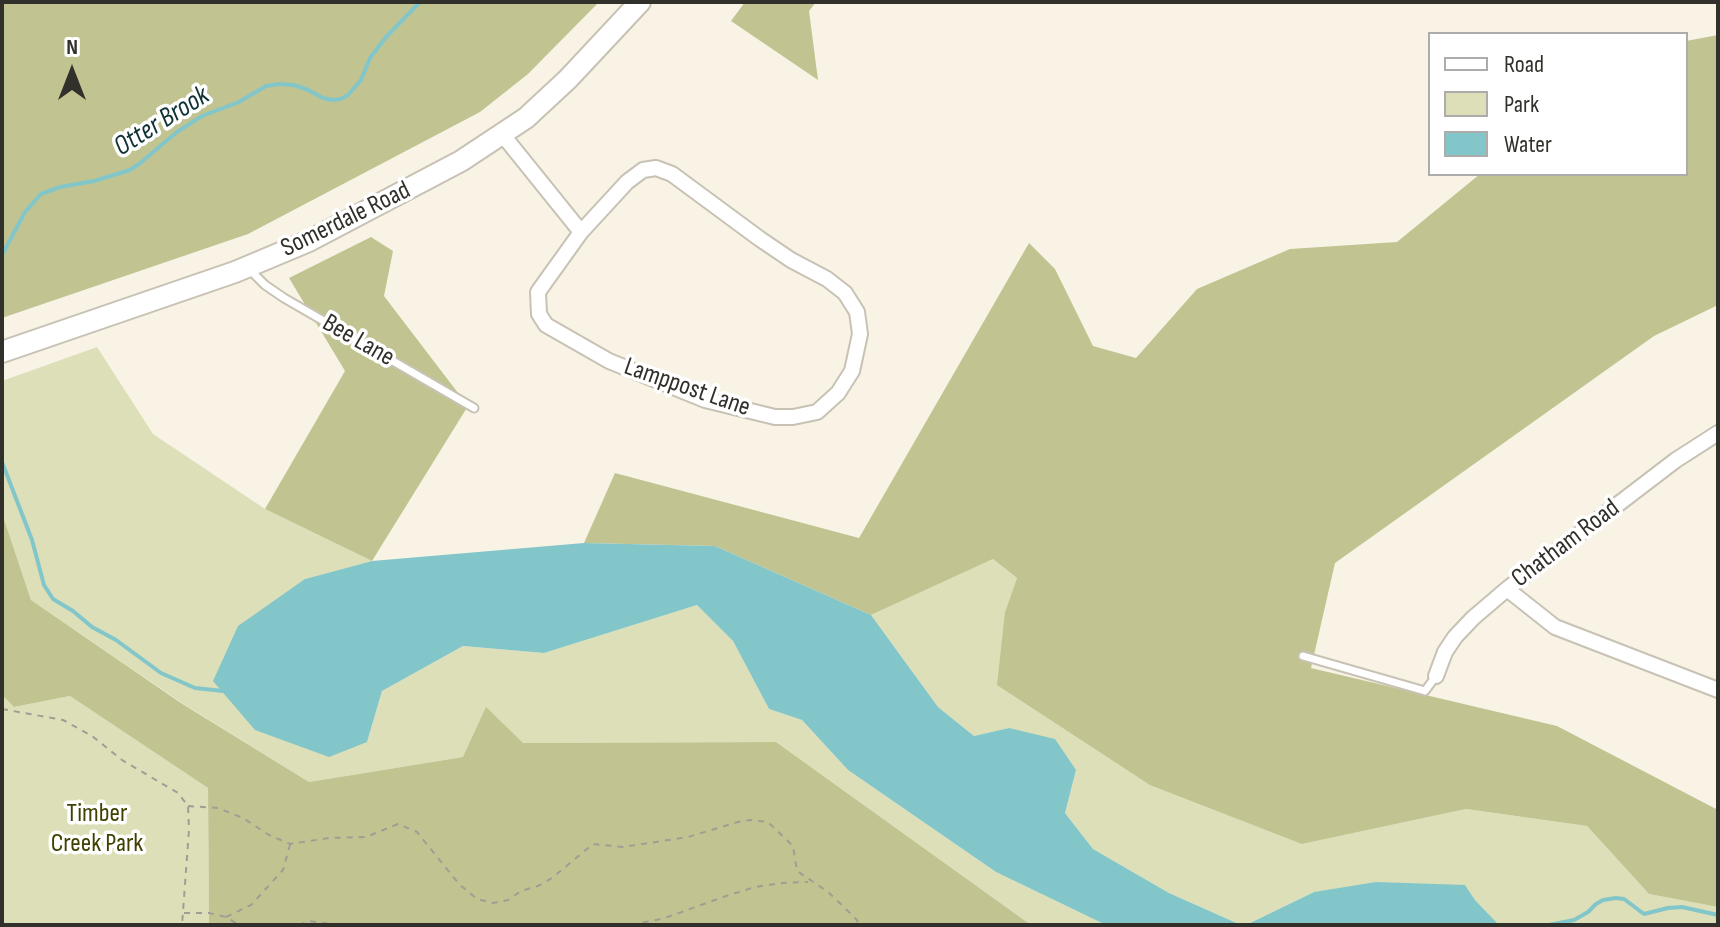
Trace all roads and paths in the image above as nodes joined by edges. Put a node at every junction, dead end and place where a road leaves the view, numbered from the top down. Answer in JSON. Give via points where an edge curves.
{"nodes":[{"id":1,"x":640,"y":2,"type":"edge"},
{"id":2,"x":502,"y":134,"type":"junction"},
{"id":3,"x":581,"y":232,"type":"junction"},
{"id":4,"x":247,"y":267,"type":"junction"},
{"id":5,"x":2,"y":352,"type":"edge"},
{"id":6,"x":474,"y":408,"type":"dead end"},
{"id":7,"x":1718,"y":433,"type":"edge"},
{"id":8,"x":1507,"y":589,"type":"junction"},
{"id":9,"x":1303,"y":656,"type":"dead end"},
{"id":10,"x":1436,"y":676,"type":"joint"},
{"id":11,"x":1718,"y":690,"type":"edge"},
{"id":12,"x":2,"y":709,"type":"edge"},
{"id":13,"x":188,"y":806,"type":"junction"},
{"id":14,"x":290,"y":844,"type":"junction"},
{"id":15,"x":811,"y":882,"type":"junction"},
{"id":16,"x":183,"y":913,"type":"junction"},
{"id":17,"x":226,"y":917,"type":"junction"},
{"id":18,"x":182,"y":925,"type":"edge"},
{"id":19,"x":239,"y":925,"type":"edge"},
{"id":20,"x":299,"y":925,"type":"edge"},
{"id":21,"x":338,"y":925,"type":"edge"},
{"id":22,"x":631,"y":925,"type":"edge"},
{"id":23,"x":641,"y":925,"type":"edge"},
{"id":24,"x":858,"y":925,"type":"edge"}],
"edges":[{"from":1,"to":2,"type":"main road","name":"Somerdale Road","via":[[568,79]]},
{"from":2,"to":3,"type":"street"},
{"from":2,"to":4,"type":"main road","name":"Somerdale Road","via":[[322,234]]},
{"from":3,"to":3,"type":"street","name":"Lamppost Lane","via":[[643,170],[672,174],[845,293],[857,312],[860,334],[852,371],[817,412],[775,417],[705,400],[609,361],[546,325],[539,314],[538,292]]},
{"from":4,"to":5,"type":"main road","name":"Somerdale Road"},
{"from":4,"to":6,"type":"lane","name":"Bee Lane","via":[[284,298]]},
{"from":7,"to":8,"type":"street","name":"Chatham Road"},
{"from":8,"to":10,"type":"street","name":"Chatham Road","via":[[1455,637]]},
{"from":8,"to":11,"type":"street","via":[[1555,627]]},
{"from":9,"to":10,"type":"lane","via":[[1425,691]]},
{"from":12,"to":13,"type":"path","via":[[63,720],[178,793]]},
{"from":13,"to":14,"type":"path","via":[[218,808]]},
{"from":13,"to":16,"type":"path"},
{"from":14,"to":15,"type":"path","via":[[366,837],[398,824],[417,832],[477,899],[493,903],[552,878],[593,844],[642,845],[750,820],[768,822],[793,846],[797,871]]},
{"from":14,"to":17,"type":"path","via":[[283,870],[251,905]]},
{"from":15,"to":23,"type":"path","via":[[755,887]]},
{"from":15,"to":24,"type":"path","via":[[828,892]]},
{"from":16,"to":17,"type":"path"},
{"from":16,"to":18,"type":"path"},
{"from":17,"to":19,"type":"path"},
{"from":20,"to":21,"type":"path"},
{"from":22,"to":23,"type":"path"}]}
